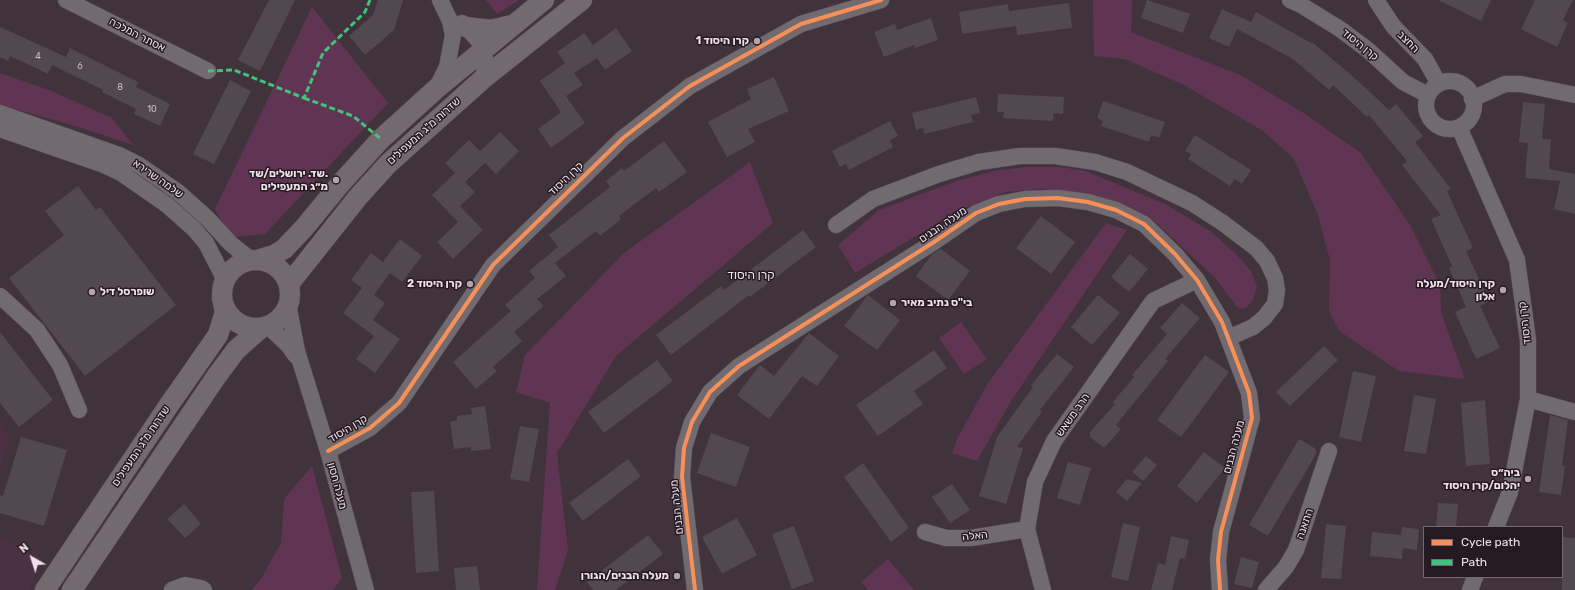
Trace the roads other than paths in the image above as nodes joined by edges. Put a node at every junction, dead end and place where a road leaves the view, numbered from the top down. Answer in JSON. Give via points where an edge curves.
{"nodes":[{"id":1,"x":66,"y":0,"type":"edge"},
{"id":2,"x":440,"y":0,"type":"edge"},
{"id":3,"x":544,"y":0,"type":"edge"},
{"id":4,"x":582,"y":0,"type":"edge"},
{"id":5,"x":881,"y":0,"type":"edge"},
{"id":6,"x":1290,"y":0,"type":"edge"},
{"id":7,"x":1376,"y":0,"type":"edge"},
{"id":8,"x":512,"y":25,"type":"junction"},
{"id":9,"x":466,"y":27,"type":"junction"},
{"id":10,"x":483,"y":49,"type":"junction"},
{"id":11,"x":208,"y":71,"type":"dead end"},
{"id":12,"x":484,"y":78,"type":"junction"},
{"id":13,"x":1439,"y":84,"type":"junction"},
{"id":14,"x":436,"y":89,"type":"junction"},
{"id":15,"x":1428,"y":95,"type":"junction"},
{"id":16,"x":1575,"y":95,"type":"edge"},
{"id":17,"x":1472,"y":99,"type":"junction"},
{"id":18,"x":0,"y":114,"type":"edge"},
{"id":19,"x":1459,"y":127,"type":"junction"},
{"id":20,"x":0,"y":129,"type":"edge"},
{"id":21,"x":836,"y":225,"type":"dead end"},
{"id":22,"x":254,"y":260,"type":"junction"},
{"id":23,"x":1196,"y":280,"type":"junction"},
{"id":24,"x":289,"y":284,"type":"junction"},
{"id":25,"x":223,"y":289,"type":"junction"},
{"id":26,"x":0,"y":296,"type":"edge"},
{"id":27,"x":288,"y":304,"type":"junction"},
{"id":28,"x":264,"y":327,"type":"junction"},
{"id":29,"x":1228,"y":338,"type":"junction"},
{"id":30,"x":299,"y":360,"type":"junction"},
{"id":31,"x":1528,"y":399,"type":"junction"},
{"id":32,"x":80,"y":410,"type":"dead end"},
{"id":33,"x":1575,"y":412,"type":"edge"},
{"id":34,"x":328,"y":451,"type":"junction"},
{"id":35,"x":1329,"y":451,"type":"dead end"},
{"id":36,"x":1496,"y":526,"type":"edge"},
{"id":37,"x":1027,"y":529,"type":"junction"},
{"id":38,"x":924,"y":532,"type":"dead end"},
{"id":39,"x":1475,"y":578,"type":"edge"},
{"id":40,"x":45,"y":590,"type":"edge"},
{"id":41,"x":72,"y":590,"type":"edge"},
{"id":42,"x":172,"y":590,"type":"edge"},
{"id":43,"x":204,"y":590,"type":"edge"},
{"id":44,"x":366,"y":590,"type":"edge"},
{"id":45,"x":695,"y":590,"type":"edge"},
{"id":46,"x":1043,"y":590,"type":"edge"},
{"id":47,"x":1220,"y":590,"type":"edge"},
{"id":48,"x":1266,"y":590,"type":"edge"},
{"id":49,"x":1470,"y":590,"type":"edge"}],
"edges":[{"from":1,"to":11,"type":"street","name":"אסתר המלכה"},
{"from":2,"to":9,"type":"street"},
{"from":2,"to":14,"type":"street","via":[[450,21],[453,35],[447,67]]},
{"from":3,"to":8,"type":"main road","name":"שדרות מ\"ג המעפילים"},
{"from":4,"to":12,"type":"main road","name":"שדרות מ\"ג המעפילים"},
{"from":5,"to":34,"type":"street","name":"קרן היסוד","via":[[801,24],[690,86],[623,138],[493,265],[399,403],[370,428]]},
{"from":6,"to":15,"type":"street","name":"קרן היסוד","via":[[1340,29],[1404,82]]},
{"from":7,"to":13,"type":"street","name":"החצב","via":[[1393,26],[1426,59]]},
{"from":8,"to":9,"type":"main road","via":[[491,30]]},
{"from":8,"to":10,"type":"main road","name":"שדרות מ\"ג המעפילים"},
{"from":9,"to":10,"type":"street"},
{"from":10,"to":12,"type":"street"},
{"from":10,"to":14,"type":"main road","name":"שדרות מ\"ג המעפילים"},
{"from":12,"to":24,"type":"main road","name":"שדרות מ\"ג המעפילים","via":[[388,164],[358,197]]},
{"from":13,"to":15,"type":"street"},
{"from":13,"to":17,"type":"street","via":[[1447,82],[1463,85]]},
{"from":14,"to":22,"type":"main road","name":"שדרות מ\"ג המעפילים","via":[[372,148],[284,249],[274,255]]},
{"from":15,"to":19,"type":"street","via":[[1426,111],[1436,125],[1451,129]]},
{"from":16,"to":17,"type":"street","via":[[1521,84],[1505,84]]},
{"from":17,"to":19,"type":"street","via":[[1470,118]]},
{"from":18,"to":22,"type":"street","name":"שלמה שרירא","via":[[119,155],[139,165],[178,192],[231,244]]},
{"from":19,"to":31,"type":"street","name":"קרן היסוד","via":[[1517,260],[1528,340]]},
{"from":20,"to":25,"type":"street","name":"שלמה שרירא","via":[[121,172],[167,205],[206,243]]},
{"from":21,"to":29,"type":"street","via":[[873,199],[979,162],[1020,156],[1056,156],[1095,162],[1121,170],[1192,203],[1256,248],[1267,261],[1275,278],[1275,304],[1254,327]]},
{"from":22,"to":24,"type":"main road","via":[[269,263],[280,270]]},
{"from":22,"to":25,"type":"main road","via":[[236,267]]},
{"from":23,"to":29,"type":"street","name":"מעלה הבנים","via":[[1210,300]]},
{"from":23,"to":37,"type":"street","name":"הרב משאש","via":[[1153,301],[1054,441],[1035,482]]},
{"from":23,"to":45,"type":"street","name":"מעלה הבנים","via":[[1175,254],[1144,224],[1116,210],[1088,202],[1058,198],[999,204],[976,213],[921,251],[739,366],[710,392],[692,422],[684,448],[682,477]]},
{"from":24,"to":27,"type":"main road"},
{"from":25,"to":28,"type":"main road","via":[[225,309],[231,318],[245,326]]},
{"from":25,"to":40,"type":"main road","name":"שדרות מ\"ג המעפילים","via":[[224,312],[218,335],[168,405]]},
{"from":26,"to":32,"type":"street","via":[[37,330],[60,365]]},
{"from":27,"to":28,"type":"main road","via":[[284,314]]},
{"from":27,"to":30,"type":"street","name":"מעלה חסון"},
{"from":28,"to":30,"type":"street","name":"מעלה חסון","via":[[288,345]]},
{"from":28,"to":41,"type":"main road","name":"שדרות מ\"ג המעפילים","via":[[236,350]]},
{"from":29,"to":47,"type":"street","name":"מעלה הבנים","via":[[1249,393],[1252,418],[1222,532],[1218,560]]},
{"from":30,"to":34,"type":"street","name":"מעלה חסון"},
{"from":31,"to":33,"type":"street"},
{"from":31,"to":36,"type":"street","name":"קרן היסוד","via":[[1510,492]]},
{"from":34,"to":44,"type":"street","name":"מעלה חסון"},
{"from":35,"to":48,"type":"street","name":"התאנה","via":[[1296,550],[1286,567]]},
{"from":37,"to":38,"type":"street","name":"האלה","via":[[971,538],[946,538]]},
{"from":37,"to":46,"type":"street","name":"הרב משאש"},
{"from":39,"to":49,"type":"street"},
{"from":42,"to":43,"type":"street","via":[[185,585]]}]}
